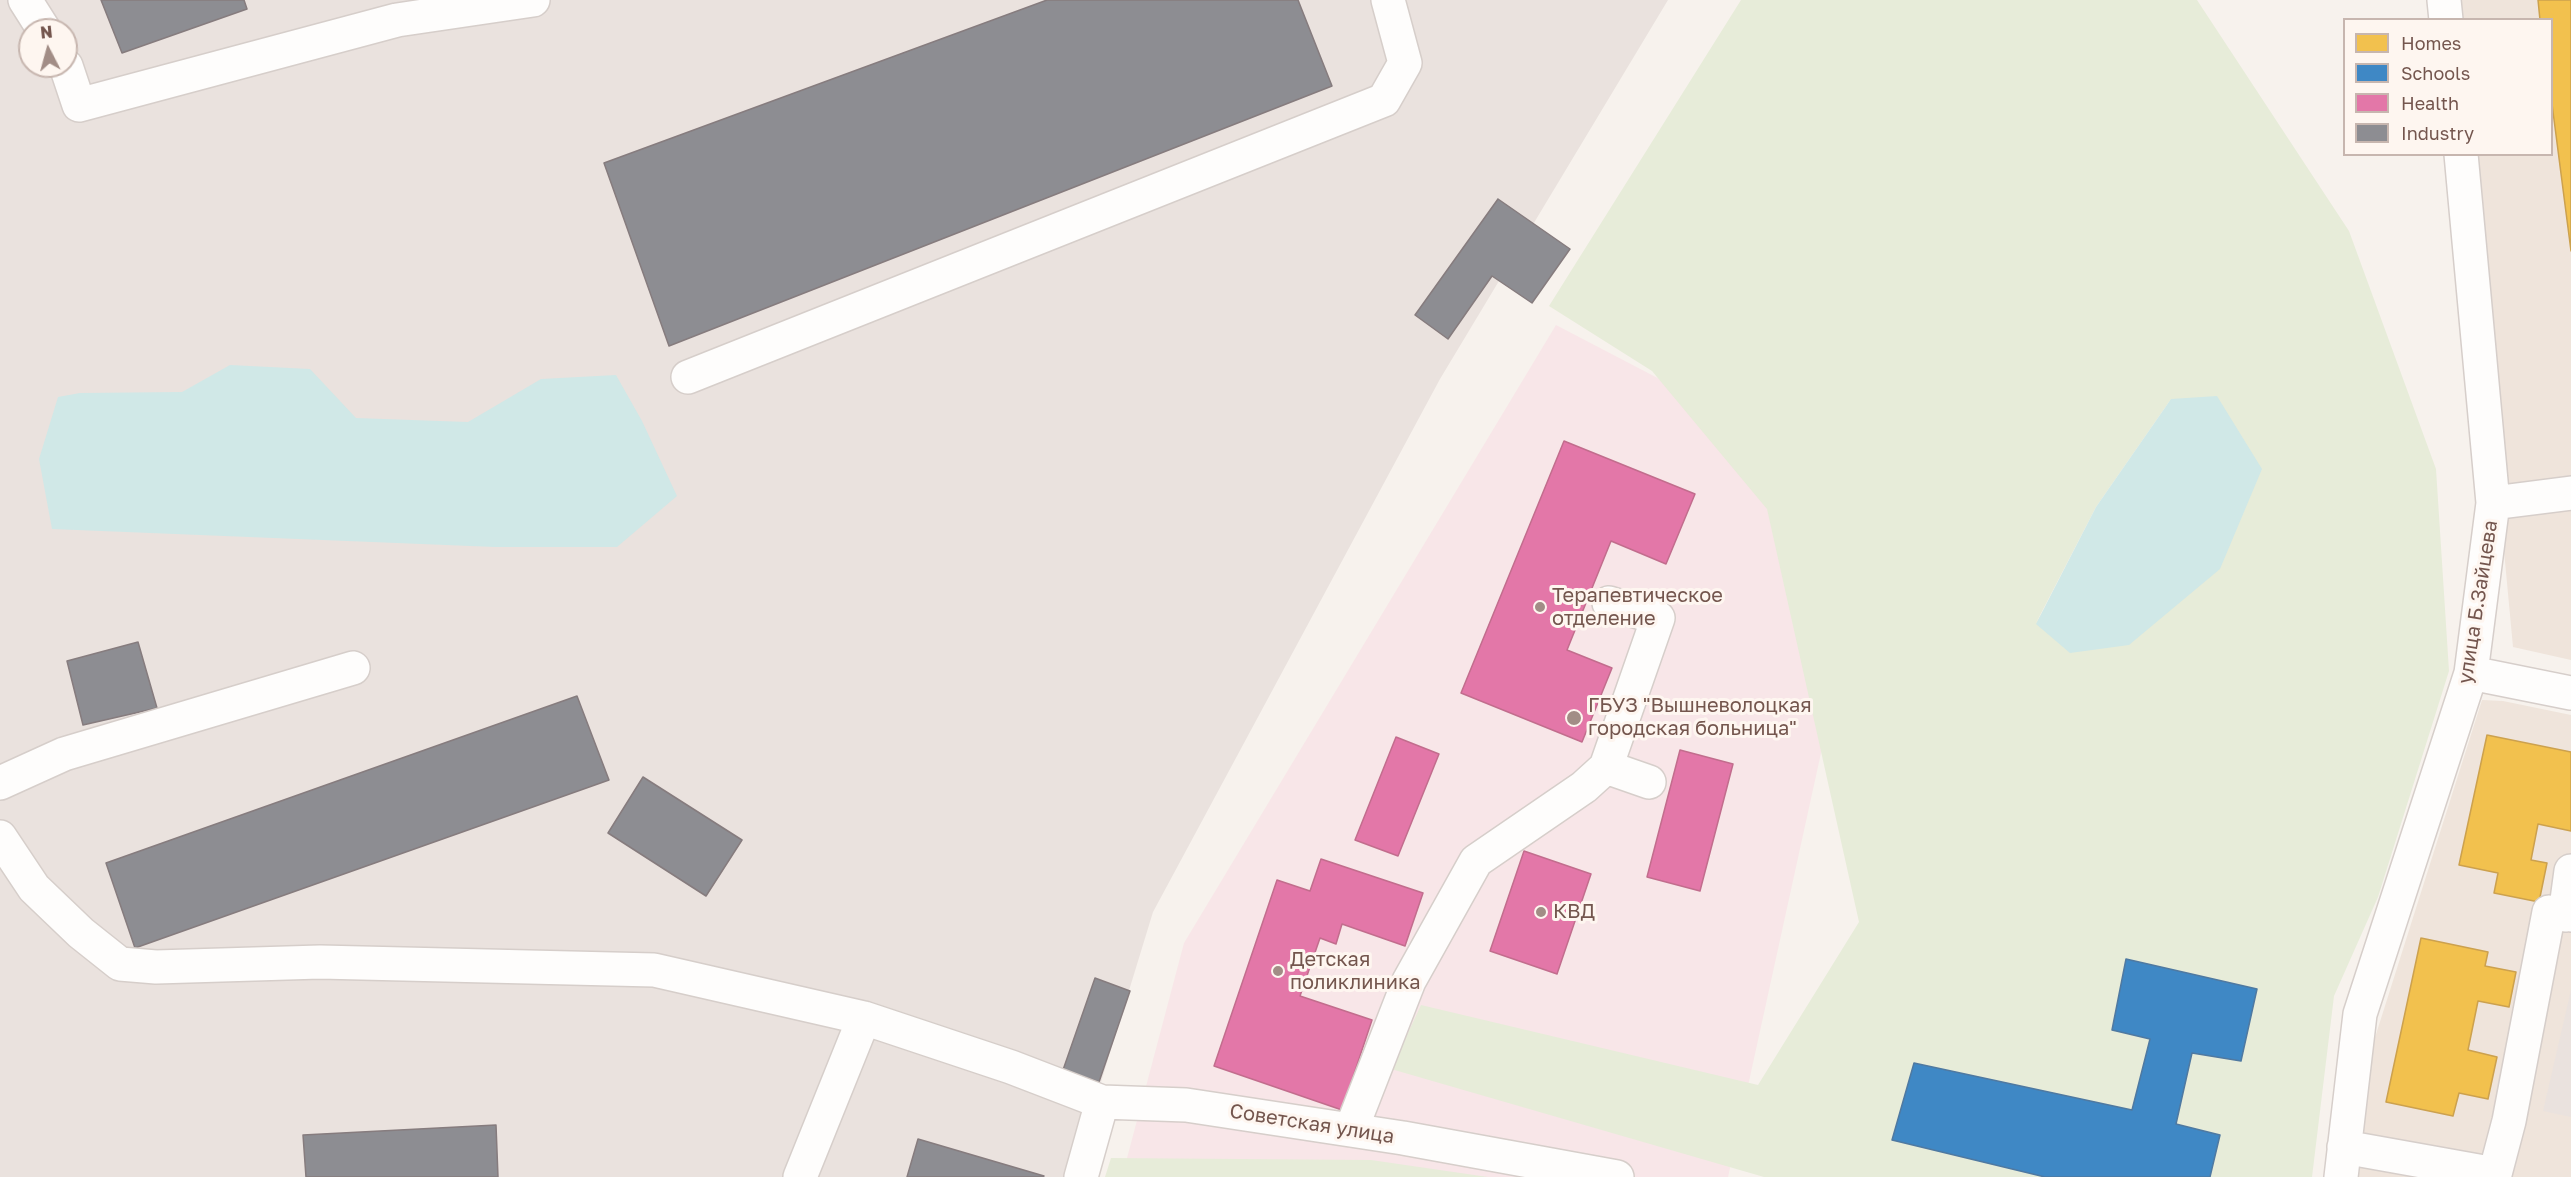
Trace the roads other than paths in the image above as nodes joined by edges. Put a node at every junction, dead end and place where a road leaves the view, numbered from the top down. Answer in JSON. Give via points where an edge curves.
{"nodes":[{"id":1,"x":26,"y":0,"type":"edge"},
{"id":2,"x":533,"y":0,"type":"edge"},
{"id":3,"x":1388,"y":0,"type":"edge"},
{"id":4,"x":2444,"y":0,"type":"edge"},
{"id":5,"x":37,"y":18,"type":"edge"},
{"id":6,"x":2446,"y":18,"type":"edge"},
{"id":7,"x":70,"y":78,"type":"edge"},
{"id":8,"x":2461,"y":156,"type":"edge"},
{"id":9,"x":688,"y":377,"type":"dead end"},
{"id":10,"x":2563,"y":496,"type":"edge"},
{"id":11,"x":2493,"y":503,"type":"junction"},
{"id":12,"x":1609,"y":603,"type":"dead end"},
{"id":13,"x":353,"y":668,"type":"dead end"},
{"id":14,"x":2471,"y":673,"type":"junction"},
{"id":15,"x":2571,"y":693,"type":"edge"},
{"id":16,"x":1606,"y":767,"type":"junction"},
{"id":17,"x":1649,"y":782,"type":"dead end"},
{"id":18,"x":0,"y":783,"type":"edge"},
{"id":19,"x":0,"y":837,"type":"edge"},
{"id":20,"x":2571,"y":871,"type":"edge"},
{"id":21,"x":2568,"y":915,"type":"edge"},
{"id":22,"x":864,"y":1018,"type":"junction"},
{"id":23,"x":1102,"y":1102,"type":"junction"},
{"id":24,"x":1352,"y":1130,"type":"junction"},
{"id":25,"x":2343,"y":1162,"type":"edge"},
{"id":26,"x":2501,"y":1176,"type":"edge"},
{"id":27,"x":800,"y":1177,"type":"edge"},
{"id":28,"x":1081,"y":1177,"type":"edge"},
{"id":29,"x":1617,"y":1177,"type":"edge"}],
"edges":[{"from":1,"to":5,"type":"street"},
{"from":2,"to":7,"type":"street","via":[[397,20],[79,105]]},
{"from":3,"to":9,"type":"street","via":[[1405,63],[1384,100]]},
{"from":4,"to":6,"type":"street"},
{"from":8,"to":11,"type":"street","name":"улица Б.Зайцева"},
{"from":10,"to":11,"type":"street"},
{"from":11,"to":14,"type":"street","name":"улица Б.Зайцева"},
{"from":12,"to":16,"type":"street","via":[[1658,618]]},
{"from":13,"to":18,"type":"street","via":[[64,754]]},
{"from":14,"to":15,"type":"street"},
{"from":14,"to":25,"type":"street","name":"улица Б.Зайцева","via":[[2360,1014]]},
{"from":16,"to":17,"type":"street"},
{"from":16,"to":24,"type":"street","via":[[1584,787],[1476,861],[1409,981]]},
{"from":19,"to":22,"type":"street","name":"Советская улица","via":[[34,888],[120,964],[156,967],[320,962],[654,970]]},
{"from":20,"to":21,"type":"street"},
{"from":21,"to":26,"type":"street","via":[[2549,912]]},
{"from":22,"to":23,"type":"street","name":"Советская улица"},
{"from":22,"to":27,"type":"street"},
{"from":23,"to":24,"type":"street","name":"Советская улица","via":[[1186,1105]]},
{"from":23,"to":28,"type":"street"},
{"from":24,"to":29,"type":"street","name":"Советская улица"},
{"from":25,"to":26,"type":"street"}]}
